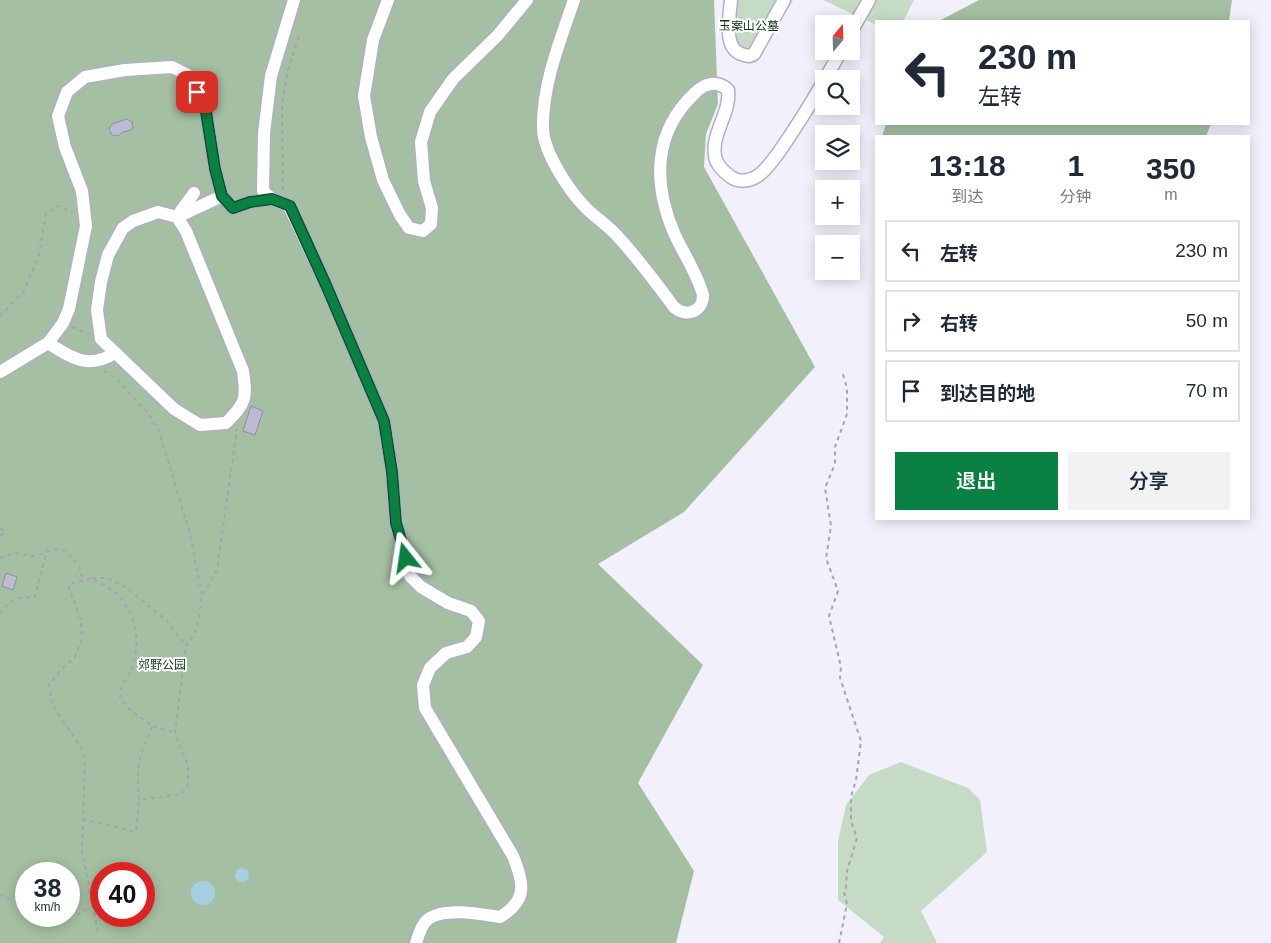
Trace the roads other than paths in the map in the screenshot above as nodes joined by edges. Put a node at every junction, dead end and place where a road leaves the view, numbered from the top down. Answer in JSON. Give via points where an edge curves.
{"nodes":[{"id":1,"x":294,"y":0,"type":"edge"},
{"id":2,"x":388,"y":0,"type":"edge"},
{"id":3,"x":528,"y":0,"type":"edge"},
{"id":4,"x":574,"y":0,"type":"edge"},
{"id":5,"x":731,"y":0,"type":"edge"},
{"id":6,"x":784,"y":0,"type":"edge"},
{"id":7,"x":869,"y":0,"type":"edge"},
{"id":8,"x":860,"y":17,"type":"edge"},
{"id":9,"x":815,"y":95,"type":"edge"},
{"id":10,"x":194,"y":193,"type":"dead end"},
{"id":11,"x":222,"y":196,"type":"junction"},
{"id":12,"x":272,"y":199,"type":"junction"},
{"id":13,"x":177,"y":217,"type":"junction"},
{"id":14,"x":48,"y":343,"type":"junction"},
{"id":15,"x":115,"y":353,"type":"junction"},
{"id":16,"x":0,"y":372,"type":"edge"},
{"id":17,"x":416,"y":943,"type":"edge"}],
"edges":[{"from":1,"to":12,"type":"street","via":[[271,76],[264,133],[263,191]]},
{"from":2,"to":3,"type":"street","via":[[373,40],[364,96],[383,180],[409,228],[423,231],[431,224],[432,208],[424,181],[421,142],[430,112],[453,78]]},
{"from":4,"to":9,"type":"street","via":[[544,100],[543,131],[548,149],[558,172],[584,207],[619,238],[674,307],[682,312],[696,311],[702,304],[703,295],[674,232],[662,195],[660,167],[663,142],[671,120],[697,90],[712,83],[722,85],[729,96],[718,129],[715,157],[722,170],[735,180],[748,181],[769,166]]},
{"from":5,"to":6,"type":"street","via":[[731,45],[738,53],[749,56],[754,54]]},
{"from":7,"to":8,"type":"street"},
{"from":10,"to":13,"type":"street"},
{"from":11,"to":12,"type":"street","via":[[233,208]]},
{"from":11,"to":13,"type":"street"},
{"from":11,"to":14,"type":"street","via":[[206,112],[188,75],[172,67],[125,70],[85,77],[67,92],[58,116],[65,147],[82,191],[86,226],[69,309],[63,324]]},
{"from":12,"to":17,"type":"street","via":[[290,206],[384,421],[396,523],[410,576],[422,588],[448,603],[471,611],[479,621],[476,637],[467,648],[446,653],[430,668],[424,685],[425,708],[513,856],[521,877],[521,894],[512,909],[500,917],[469,912],[440,914],[425,921]]},
{"from":13,"to":15,"type":"street","via":[[158,212],[133,221],[123,228],[108,255],[97,310],[101,339]]},
{"from":13,"to":15,"type":"street","via":[[186,231],[243,371],[246,394],[240,409],[226,423],[200,425],[174,408]]},
{"from":14,"to":15,"type":"street","via":[[67,355],[89,362]]},
{"from":14,"to":16,"type":"street"}]}
